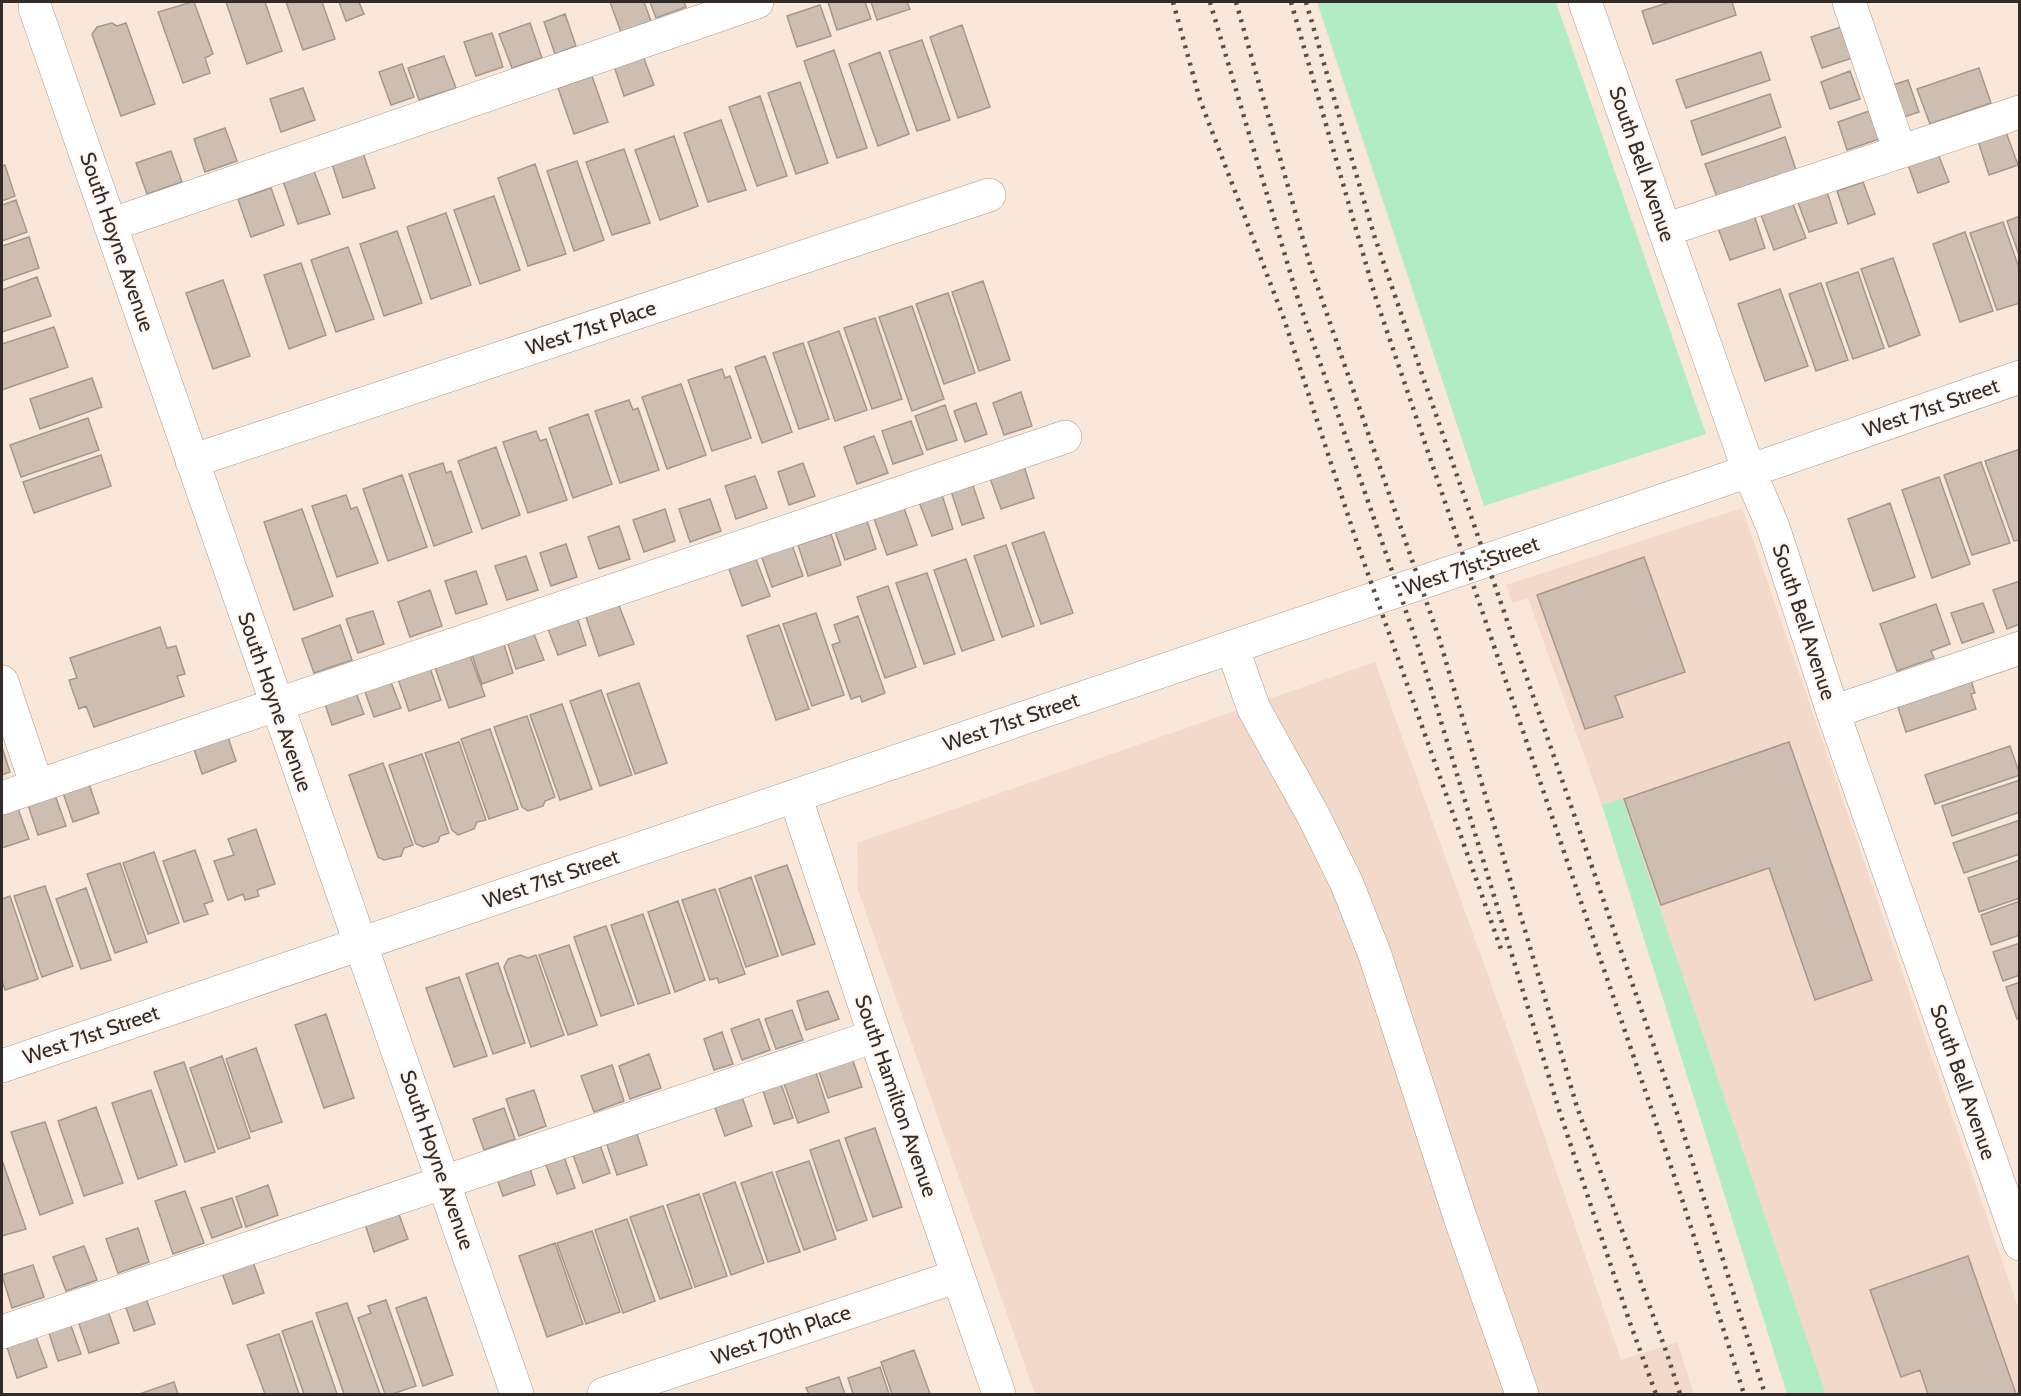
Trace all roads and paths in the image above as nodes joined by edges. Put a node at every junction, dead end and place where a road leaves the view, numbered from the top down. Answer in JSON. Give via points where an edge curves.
{"nodes":[{"id":1,"x":757,"y":2,"type":"edge"},
{"id":2,"x":1585,"y":2,"type":"edge"},
{"id":3,"x":1849,"y":2,"type":"edge"},
{"id":4,"x":30,"y":4,"type":"edge"},
{"id":5,"x":2019,"y":112,"type":"edge"},
{"id":6,"x":1900,"y":152,"type":"junction"},
{"id":7,"x":989,"y":195,"type":"dead end"},
{"id":8,"x":110,"y":225,"type":"junction"},
{"id":9,"x":1665,"y":230,"type":"junction"},
{"id":10,"x":2019,"y":377,"type":"edge"},
{"id":11,"x":1065,"y":437,"type":"dead end"},
{"id":12,"x":192,"y":461,"type":"junction"},
{"id":13,"x":1749,"y":471,"type":"junction"},
{"id":14,"x":1233,"y":647,"type":"junction"},
{"id":15,"x":2019,"y":648,"type":"edge"},
{"id":16,"x":2,"y":682,"type":"edge"},
{"id":17,"x":277,"y":705,"type":"junction"},
{"id":18,"x":1833,"y":712,"type":"junction"},
{"id":19,"x":38,"y":786,"type":"junction"},
{"id":20,"x":795,"y":796,"type":"junction"},
{"id":21,"x":2,"y":798,"type":"edge"},
{"id":22,"x":361,"y":945,"type":"junction"},
{"id":23,"x":875,"y":1036,"type":"junction"},
{"id":24,"x":2,"y":1066,"type":"edge"},
{"id":25,"x":445,"y":1181,"type":"junction"},
{"id":26,"x":2019,"y":1244,"type":"edge"},
{"id":27,"x":958,"y":1276,"type":"junction"},
{"id":28,"x":2,"y":1332,"type":"edge"},
{"id":29,"x":517,"y":1395,"type":"edge"},
{"id":30,"x":604,"y":1395,"type":"edge"},
{"id":31,"x":999,"y":1395,"type":"edge"},
{"id":32,"x":1522,"y":1395,"type":"edge"}],
"edges":[{"from":1,"to":8,"type":"street"},
{"from":2,"to":9,"type":"street","name":"South Bell Avenue"},
{"from":3,"to":6,"type":"street"},
{"from":4,"to":8,"type":"street","name":"South Hoyne Avenue"},
{"from":5,"to":6,"type":"street"},
{"from":6,"to":9,"type":"street"},
{"from":7,"to":12,"type":"street","name":"West 71st Place"},
{"from":8,"to":12,"type":"street","name":"South Hoyne Avenue"},
{"from":9,"to":13,"type":"street","name":"South Bell Avenue"},
{"from":10,"to":13,"type":"street","name":"West 71st Street"},
{"from":11,"to":17,"type":"street"},
{"from":12,"to":17,"type":"street","name":"South Hoyne Avenue"},
{"from":13,"to":14,"type":"street","name":"West 71st Street"},
{"from":13,"to":18,"type":"street","name":"South Bell Avenue","via":[[1773,527]]},
{"from":14,"to":20,"type":"street","name":"West 71st Street"},
{"from":14,"to":32,"type":"street","via":[[1254,709],[1313,815],[1375,955]]},
{"from":15,"to":18,"type":"street"},
{"from":16,"to":19,"type":"street"},
{"from":17,"to":19,"type":"street"},
{"from":17,"to":22,"type":"street","name":"South Hoyne Avenue"},
{"from":18,"to":26,"type":"street","name":"South Bell Avenue"},
{"from":19,"to":21,"type":"street"},
{"from":20,"to":22,"type":"street","name":"West 71st Street"},
{"from":20,"to":23,"type":"street","name":"South Hamilton Avenue"},
{"from":22,"to":24,"type":"street","name":"West 71st Street"},
{"from":22,"to":25,"type":"street","name":"South Hoyne Avenue"},
{"from":23,"to":25,"type":"street"},
{"from":23,"to":27,"type":"street","name":"South Hamilton Avenue"},
{"from":25,"to":28,"type":"street"},
{"from":25,"to":29,"type":"street","name":"South Hoyne Avenue"},
{"from":27,"to":30,"type":"street","name":"West 70th Place"},
{"from":27,"to":31,"type":"street","name":"South Hamilton Avenue"}]}
